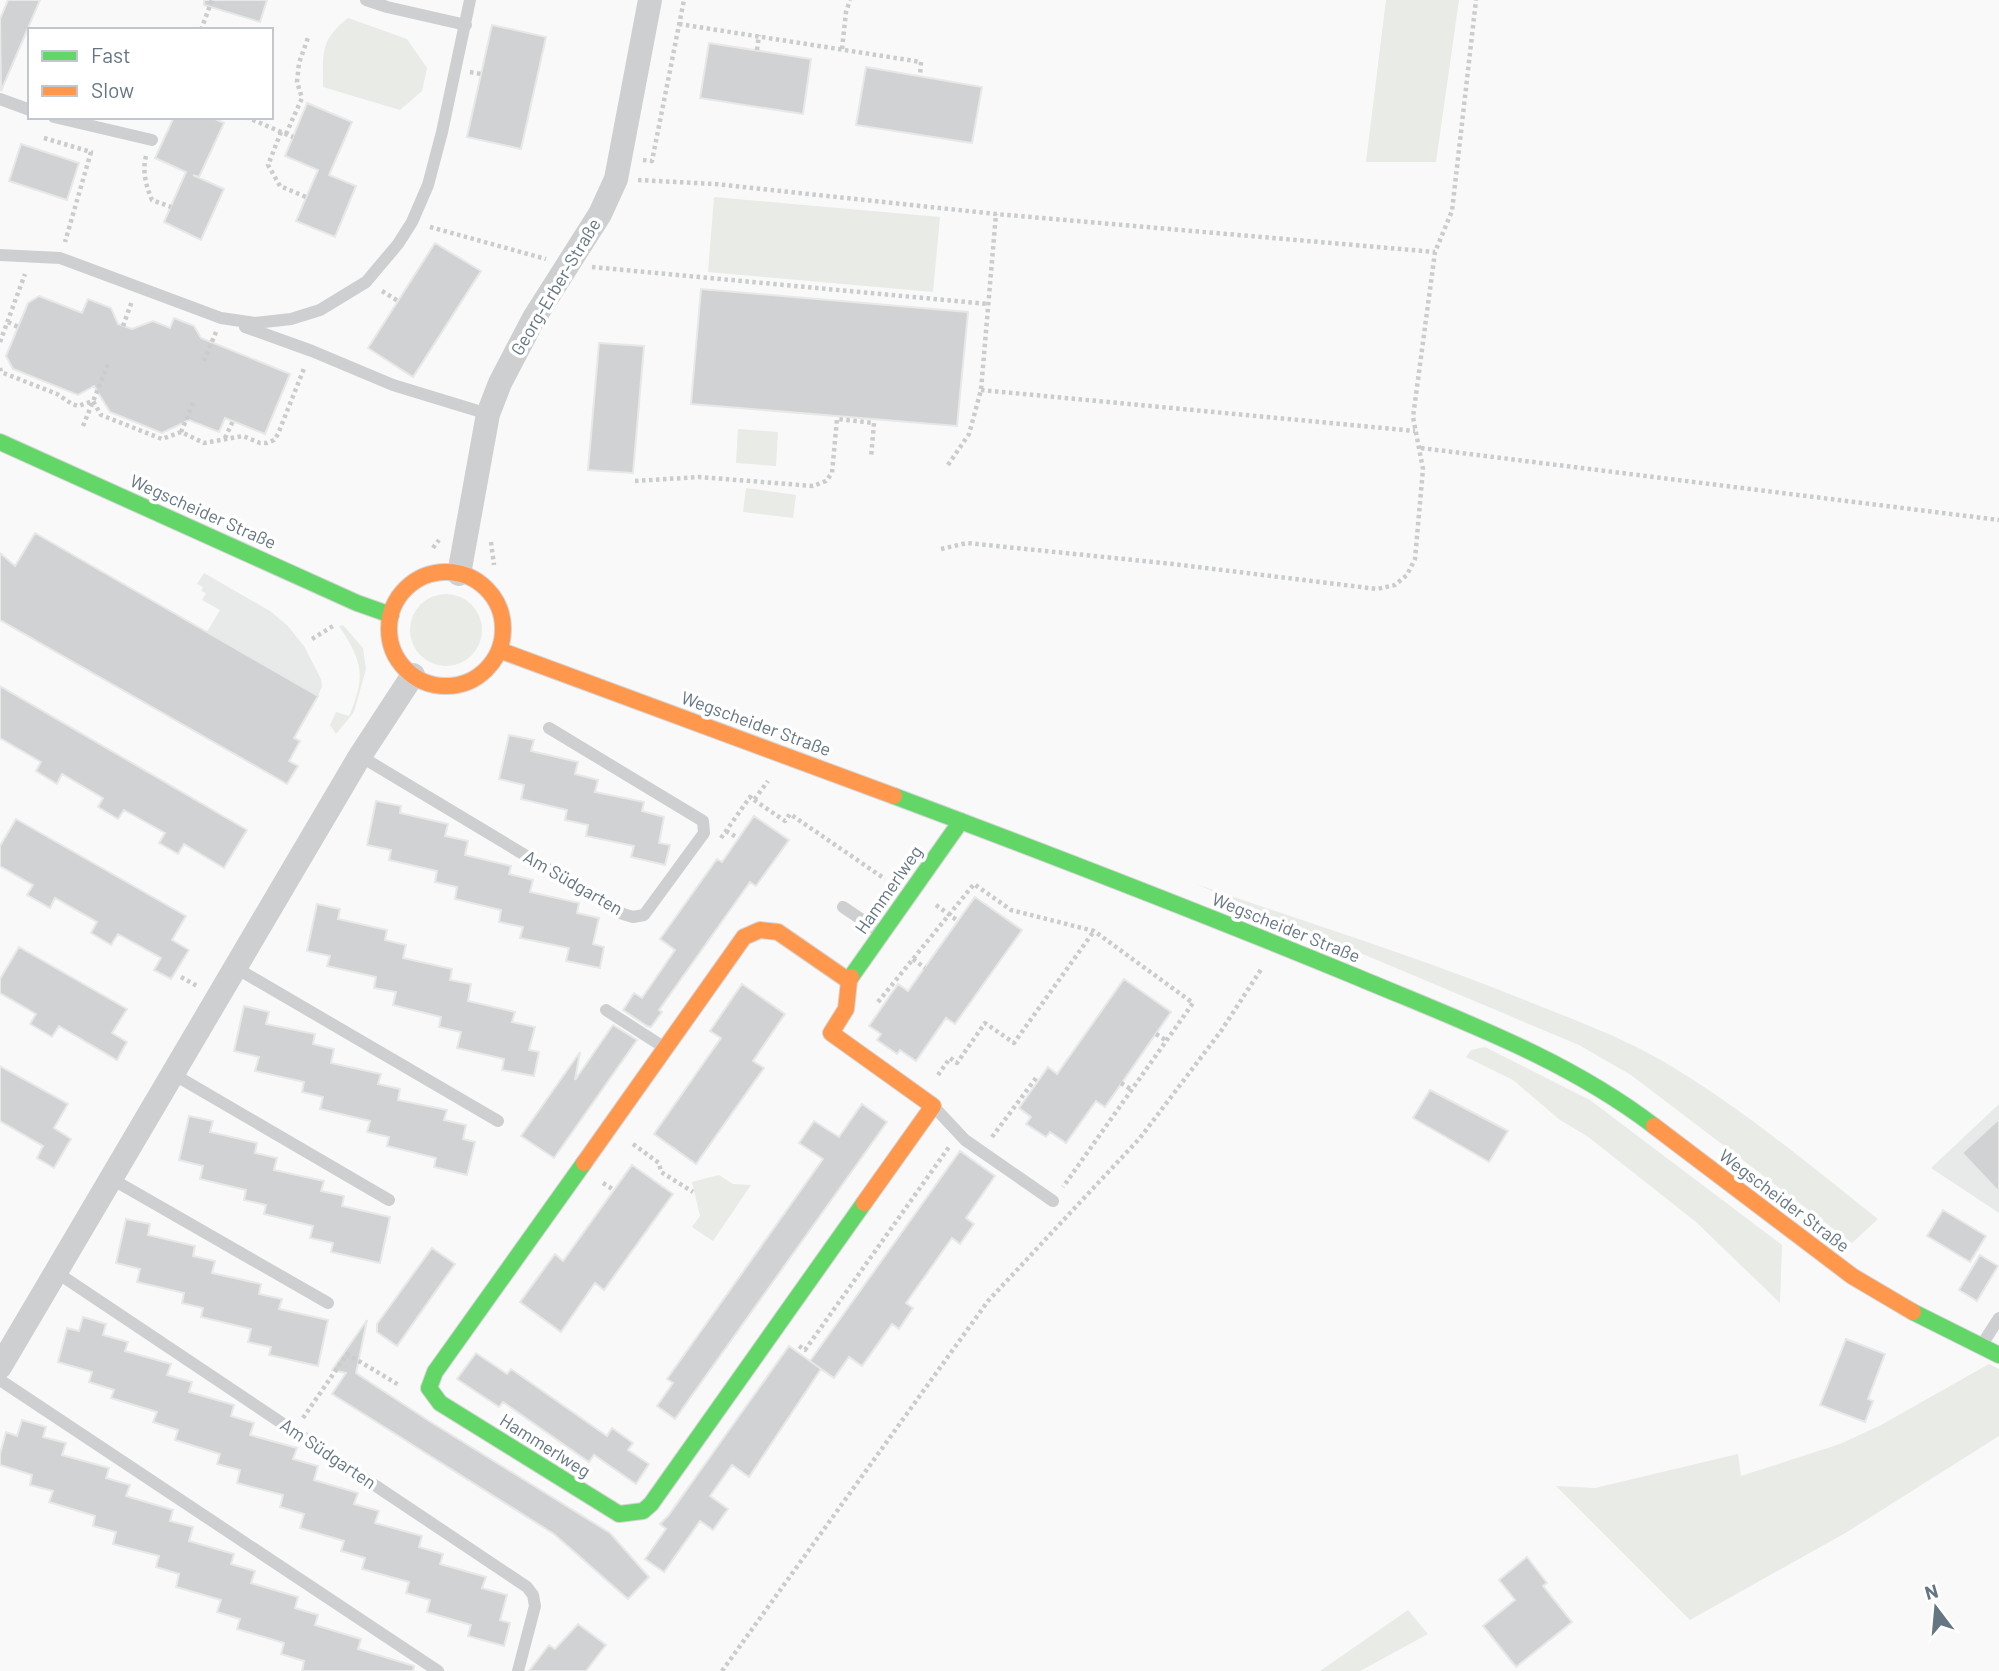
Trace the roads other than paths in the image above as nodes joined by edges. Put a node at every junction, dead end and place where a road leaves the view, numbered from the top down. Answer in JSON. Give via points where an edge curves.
{"nodes":[{"id":1,"x":366,"y":0,"type":"edge"},
{"id":2,"x":470,"y":0,"type":"edge"},
{"id":3,"x":650,"y":0,"type":"edge"},
{"id":4,"x":466,"y":25,"type":"junction"},
{"id":5,"x":0,"y":99,"type":"edge"},
{"id":6,"x":28,"y":109,"type":"edge"},
{"id":7,"x":63,"y":119,"type":"edge"},
{"id":8,"x":152,"y":140,"type":"road end"},
{"id":9,"x":0,"y":255,"type":"edge"},
{"id":10,"x":221,"y":318,"type":"junction"},
{"id":11,"x":488,"y":414,"type":"junction"},
{"id":12,"x":0,"y":442,"type":"edge"},
{"id":13,"x":459,"y":574,"type":"junction"},
{"id":14,"x":391,"y":615,"type":"junction"},
{"id":15,"x":499,"y":650,"type":"junction"},
{"id":16,"x":413,"y":675,"type":"junction"},
{"id":17,"x":549,"y":728,"type":"dead end"},
{"id":18,"x":360,"y":756,"type":"junction"},
{"id":19,"x":961,"y":821,"type":"junction"},
{"id":20,"x":843,"y":907,"type":"dead end"},
{"id":21,"x":882,"y":933,"type":"junction"},
{"id":22,"x":236,"y":968,"type":"junction"},
{"id":23,"x":849,"y":981,"type":"junction"},
{"id":24,"x":606,"y":1010,"type":"dead end"},
{"id":25,"x":665,"y":1048,"type":"junction"},
{"id":26,"x":173,"y":1074,"type":"junction"},
{"id":27,"x":927,"y":1102,"type":"junction"},
{"id":28,"x":498,"y":1121,"type":"dead end"},
{"id":29,"x":110,"y":1178,"type":"junction"},
{"id":30,"x":389,"y":1199,"type":"dead end"},
{"id":31,"x":1053,"y":1201,"type":"road end"},
{"id":32,"x":56,"y":1272,"type":"junction"},
{"id":33,"x":328,"y":1303,"type":"dead end"},
{"id":34,"x":1999,"y":1318,"type":"edge"},
{"id":35,"x":1981,"y":1346,"type":"junction"},
{"id":36,"x":1999,"y":1355,"type":"edge"},
{"id":37,"x":0,"y":1367,"type":"edge"},
{"id":38,"x":0,"y":1380,"type":"edge"},
{"id":39,"x":438,"y":1671,"type":"edge"},
{"id":40,"x":518,"y":1671,"type":"edge"}],
"edges":[{"from":1,"to":4,"type":"lane"},
{"from":2,"to":4,"type":"lane"},
{"from":3,"to":11,"type":"street","name":"Georg-Erber-Straße","via":[[622,180],[534,318]]},
{"from":4,"to":10,"type":"lane","via":[[428,185],[398,244],[366,282],[320,310],[255,323]]},
{"from":5,"to":6,"type":"lane"},
{"from":7,"to":8,"type":"lane"},
{"from":9,"to":10,"type":"lane","via":[[60,258]]},
{"from":10,"to":11,"type":"lane","via":[[393,385]]},
{"from":11,"to":13,"type":"street","name":"Georg-Erber-Straße"},
{"from":12,"to":14,"type":"street","name":"Wegscheider Straße"},
{"from":13,"to":14,"type":"street","via":[[421,578],[403,594]]},
{"from":13,"to":15,"type":"street","via":[[485,587],[494,599],[503,624]]},
{"from":14,"to":16,"type":"street","via":[[394,651]]},
{"from":15,"to":16,"type":"street","via":[[470,681],[438,685]]},
{"from":15,"to":19,"type":"street","name":"Wegscheider Straße"},
{"from":16,"to":18,"type":"street"},
{"from":17,"to":18,"type":"lane","name":"Am Südgarten","via":[[703,821],[704,833],[644,915],[623,914]]},
{"from":18,"to":22,"type":"street"},
{"from":19,"to":21,"type":"street","name":"Hammerlweg"},
{"from":19,"to":35,"type":"street","name":"Wegscheider Straße","via":[[1279,946],[1552,1062],[1599,1087],[1852,1276]]},
{"from":20,"to":21,"type":"lane"},
{"from":21,"to":23,"type":"street","name":"Hammerlweg"},
{"from":22,"to":26,"type":"street"},
{"from":22,"to":28,"type":"lane"},
{"from":23,"to":25,"type":"street","via":[[778,932],[752,932]]},
{"from":23,"to":27,"type":"street","name":"Hammerlweg","via":[[844,1016],[831,1033]]},
{"from":24,"to":25,"type":"lane"},
{"from":25,"to":27,"type":"street","name":"Hammerlweg","via":[[435,1372],[429,1388],[440,1403],[619,1514],[643,1511],[651,1504]]},
{"from":26,"to":29,"type":"street"},
{"from":26,"to":30,"type":"lane"},
{"from":27,"to":31,"type":"lane","via":[[981,1151]]},
{"from":29,"to":32,"type":"street"},
{"from":29,"to":33,"type":"lane"},
{"from":32,"to":37,"type":"street"},
{"from":32,"to":40,"type":"lane","name":"Am Südgarten","via":[[527,1587],[535,1606]]},
{"from":34,"to":35,"type":"lane"},
{"from":35,"to":36,"type":"street","name":"Wegscheider Straße"},
{"from":38,"to":39,"type":"lane"}]}
